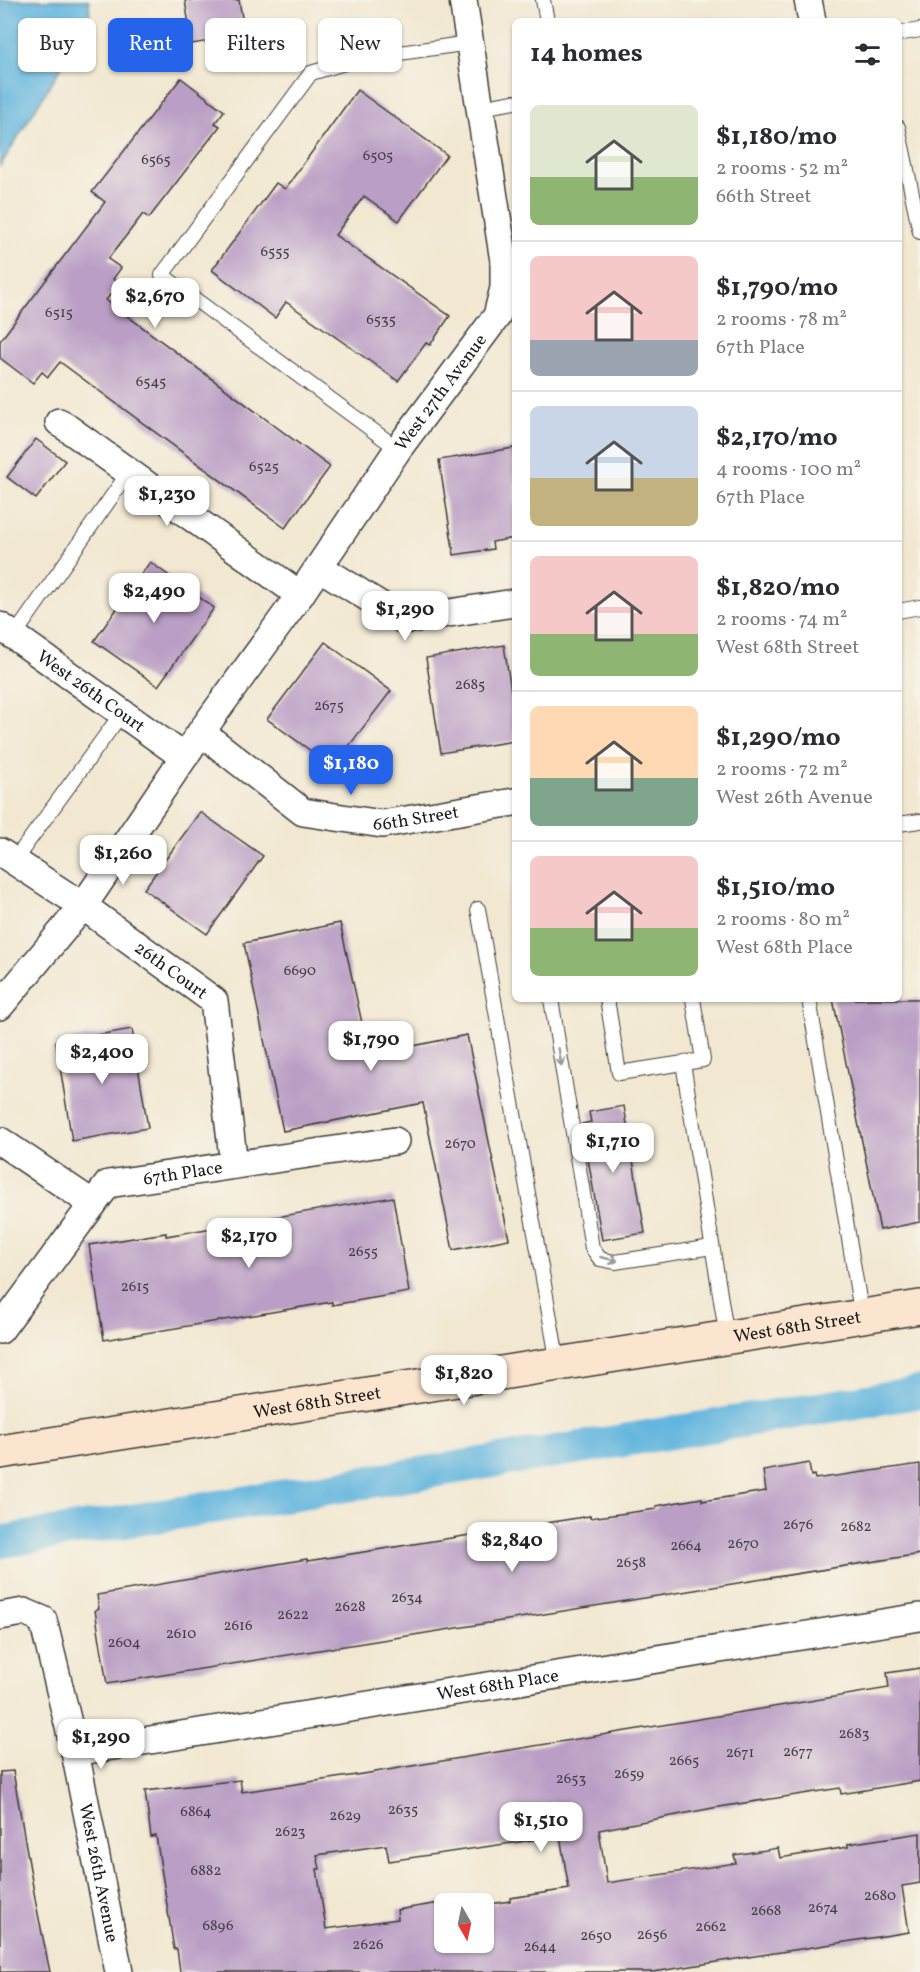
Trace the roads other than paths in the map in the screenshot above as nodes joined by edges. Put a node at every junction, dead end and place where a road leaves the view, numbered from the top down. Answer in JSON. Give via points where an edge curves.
{"nodes":[{"id":1,"x":463,"y":0,"type":"edge"},
{"id":2,"x":543,"y":0,"type":"edge"},
{"id":3,"x":807,"y":0,"type":"edge"},
{"id":4,"x":546,"y":18,"type":"edge"},
{"id":5,"x":811,"y":18,"type":"edge"},
{"id":6,"x":920,"y":30,"type":"edge"},
{"id":7,"x":902,"y":33,"type":"edge"},
{"id":8,"x":470,"y":43,"type":"junction"},
{"id":9,"x":512,"y":102,"type":"edge"},
{"id":10,"x":480,"y":108,"type":"junction"},
{"id":11,"x":902,"y":146,"type":"edge"},
{"id":12,"x":920,"y":232,"type":"edge"},
{"id":13,"x":59,"y":422,"type":"dead end"},
{"id":14,"x":398,"y":449,"type":"junction"},
{"id":15,"x":129,"y":472,"type":"junction"},
{"id":16,"x":319,"y":567,"type":"junction"},
{"id":17,"x":300,"y":595,"type":"junction"},
{"id":18,"x":512,"y":603,"type":"edge"},
{"id":19,"x":920,"y":607,"type":"edge"},
{"id":20,"x":902,"y":610,"type":"edge"},
{"id":21,"x":7,"y":631,"type":"edge"},
{"id":22,"x":122,"y":713,"type":"junction"},
{"id":23,"x":201,"y":732,"type":"junction"},
{"id":24,"x":184,"y":757,"type":"junction"},
{"id":25,"x":512,"y":802,"type":"edge"},
{"id":26,"x":920,"y":821,"type":"edge"},
{"id":27,"x":902,"y":823,"type":"edge"},
{"id":28,"x":7,"y":856,"type":"edge"},
{"id":29,"x":83,"y":906,"type":"junction"},
{"id":30,"x":478,"y":909,"type":"dead end"},
{"id":31,"x":551,"y":1002,"type":"edge"},
{"id":32,"x":607,"y":1002,"type":"edge"},
{"id":33,"x":693,"y":1002,"type":"edge"},
{"id":34,"x":810,"y":1002,"type":"edge"},
{"id":35,"x":0,"y":1006,"type":"edge"},
{"id":36,"x":683,"y":1063,"type":"junction"},
{"id":37,"x":0,"y":1141,"type":"edge"},
{"id":38,"x":395,"y":1141,"type":"dead end"},
{"id":39,"x":234,"y":1165,"type":"junction"},
{"id":40,"x":93,"y":1204,"type":"junction"},
{"id":41,"x":712,"y":1247,"type":"junction"},
{"id":42,"x":920,"y":1307,"type":"edge"},
{"id":43,"x":862,"y":1317,"type":"junction"},
{"id":44,"x":0,"y":1330,"type":"edge"},
{"id":45,"x":727,"y":1338,"type":"junction"},
{"id":46,"x":558,"y":1366,"type":"junction"},
{"id":47,"x":0,"y":1452,"type":"edge"},
{"id":48,"x":12,"y":1614,"type":"edge"},
{"id":49,"x":920,"y":1617,"type":"edge"},
{"id":50,"x":75,"y":1752,"type":"junction"},
{"id":51,"x":119,"y":1972,"type":"edge"}],
"edges":[{"from":1,"to":8,"type":"street","name":"West 27th Avenue"},
{"from":2,"to":4,"type":"lane"},
{"from":3,"to":5,"type":"street"},
{"from":6,"to":7,"type":"lane"},
{"from":8,"to":10,"type":"street","name":"West 27th Avenue"},
{"from":8,"to":14,"type":"lane","via":[[358,59],[311,73],[162,275]]},
{"from":9,"to":10,"type":"lane"},
{"from":10,"to":14,"type":"street","name":"West 27th Avenue","via":[[504,261],[504,288],[497,316]]},
{"from":11,"to":12,"type":"lane"},
{"from":13,"to":15,"type":"street"},
{"from":14,"to":16,"type":"street","name":"West 27th Avenue"},
{"from":15,"to":17,"type":"street"},
{"from":15,"to":21,"type":"lane"},
{"from":16,"to":17,"type":"street","name":"West 27th Avenue"},
{"from":16,"to":18,"type":"street","via":[[404,620]]},
{"from":17,"to":23,"type":"street","name":"West 27th Avenue"},
{"from":19,"to":20,"type":"lane"},
{"from":21,"to":22,"type":"street","name":"West 26th Court"},
{"from":22,"to":24,"type":"street","name":"West 26th Court"},
{"from":22,"to":28,"type":"lane"},
{"from":23,"to":24,"type":"street","name":"West 27th Avenue"},
{"from":23,"to":25,"type":"street","name":"66th Street","via":[[303,812],[382,824]]},
{"from":24,"to":29,"type":"street","name":"West 27th Avenue"},
{"from":26,"to":27,"type":"lane"},
{"from":28,"to":29,"type":"street"},
{"from":29,"to":35,"type":"street","name":"West 27th Avenue"},
{"from":29,"to":39,"type":"street","name":"26th Court","via":[[214,1001]]},
{"from":30,"to":46,"type":"lane"},
{"from":31,"to":41,"type":"lane","one_way":true,"via":[[592,1248],[600,1258],[615,1262]]},
{"from":32,"to":36,"type":"lane","via":[[618,1073]]},
{"from":33,"to":36,"type":"lane","via":[[703,1060]]},
{"from":34,"to":43,"type":"lane"},
{"from":36,"to":41,"type":"lane"},
{"from":37,"to":40,"type":"street"},
{"from":38,"to":39,"type":"street","name":"67th Place"},
{"from":39,"to":40,"type":"street","name":"67th Place","via":[[108,1184]]},
{"from":40,"to":44,"type":"street","name":"67th Place"},
{"from":41,"to":45,"type":"lane"},
{"from":42,"to":43,"type":"main road","name":"West 68th Street"},
{"from":43,"to":45,"type":"main road","name":"West 68th Street"},
{"from":45,"to":46,"type":"main road","name":"West 68th Street"},
{"from":46,"to":47,"type":"main road","name":"West 68th Street"},
{"from":48,"to":50,"type":"street","name":"West 26th Avenue","via":[[43,1620]]},
{"from":49,"to":50,"type":"street","name":"West 68th Place"},
{"from":50,"to":51,"type":"street","name":"West 26th Avenue"}]}
